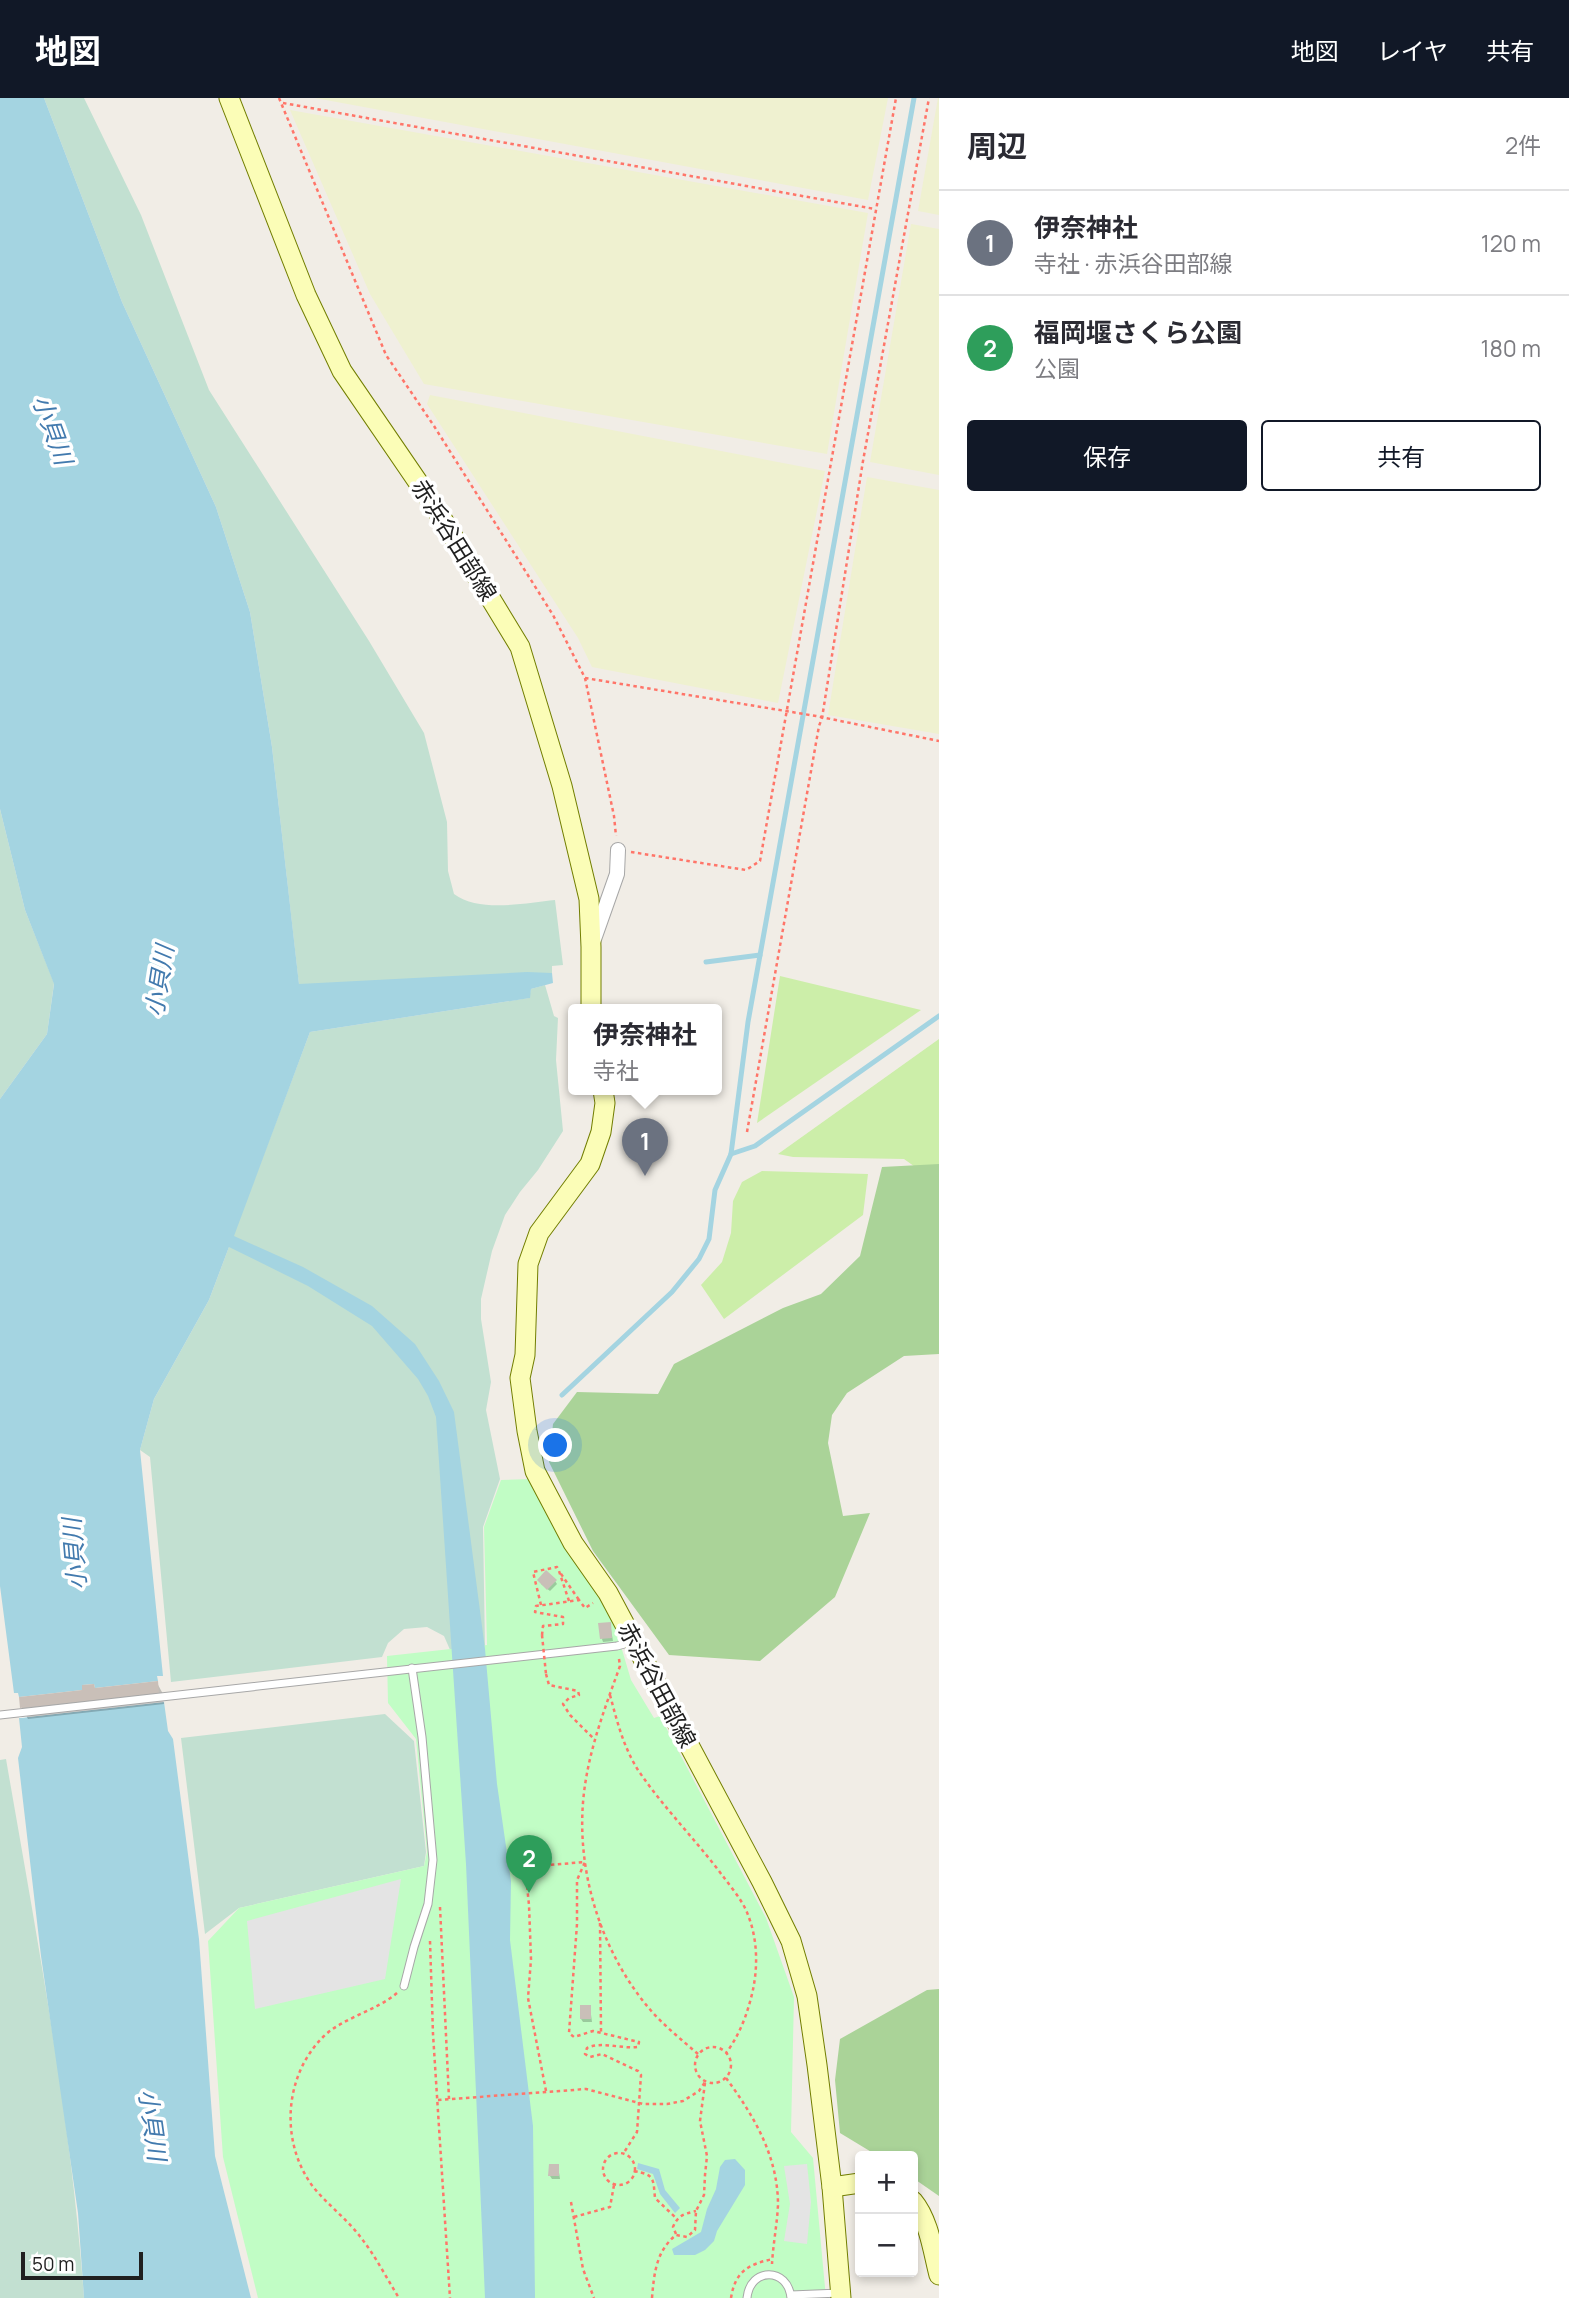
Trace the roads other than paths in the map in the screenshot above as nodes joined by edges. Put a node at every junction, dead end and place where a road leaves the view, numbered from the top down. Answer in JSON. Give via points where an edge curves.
{"nodes":[{"id":1,"x":229,"y":98,"type":"edge"},
{"id":2,"x":618,"y":850,"type":"road end"},
{"id":3,"x":591,"y":947,"type":"junction"},
{"id":4,"x":591,"y":1004,"type":"edge"},
{"id":5,"x":604,"y":1095,"type":"edge"},
{"id":6,"x":626,"y":1644,"type":"junction"},
{"id":7,"x":412,"y":1668,"type":"junction"},
{"id":8,"x":0,"y":1715,"type":"edge"},
{"id":9,"x":404,"y":1986,"type":"road end"},
{"id":10,"x":855,"y":2184,"type":"edge"},
{"id":11,"x":832,"y":2186,"type":"junction"},
{"id":12,"x":918,"y":2207,"type":"edge"},
{"id":13,"x":939,"y":2276,"type":"edge"},
{"id":14,"x":841,"y":2295,"type":"edge"},
{"id":15,"x":791,"y":2296,"type":"edge"},
{"id":16,"x":747,"y":2298,"type":"edge"}],
"edges":[{"from":1,"to":3,"type":"main road","name":"赤浜谷田部線","via":[[306,295],[342,371],[435,506],[520,647],[586,886]]},
{"from":2,"to":3,"type":"street","via":[[617,874]]},
{"from":3,"to":4,"type":"main road","name":"赤浜谷田部線"},
{"from":5,"to":6,"type":"main road","name":"赤浜谷田部線","via":[[601,1132],[590,1164],[538,1233],[528,1264],[520,1378],[535,1471],[573,1543],[608,1593]]},
{"from":6,"to":7,"type":"lane"},
{"from":6,"to":11,"type":"main road","name":"赤浜谷田部線","via":[[791,1941],[807,1996]]},
{"from":7,"to":8,"type":"lane"},
{"from":7,"to":9,"type":"lane","via":[[433,1860],[428,1904]]},
{"from":10,"to":11,"type":"main road"},
{"from":11,"to":14,"type":"main road","name":"赤浜谷田部線"},
{"from":12,"to":13,"type":"main road"},
{"from":14,"to":15,"type":"lane"},
{"from":15,"to":16,"type":"lane","via":[[785,2281],[764,2275],[752,2283]]}]}
